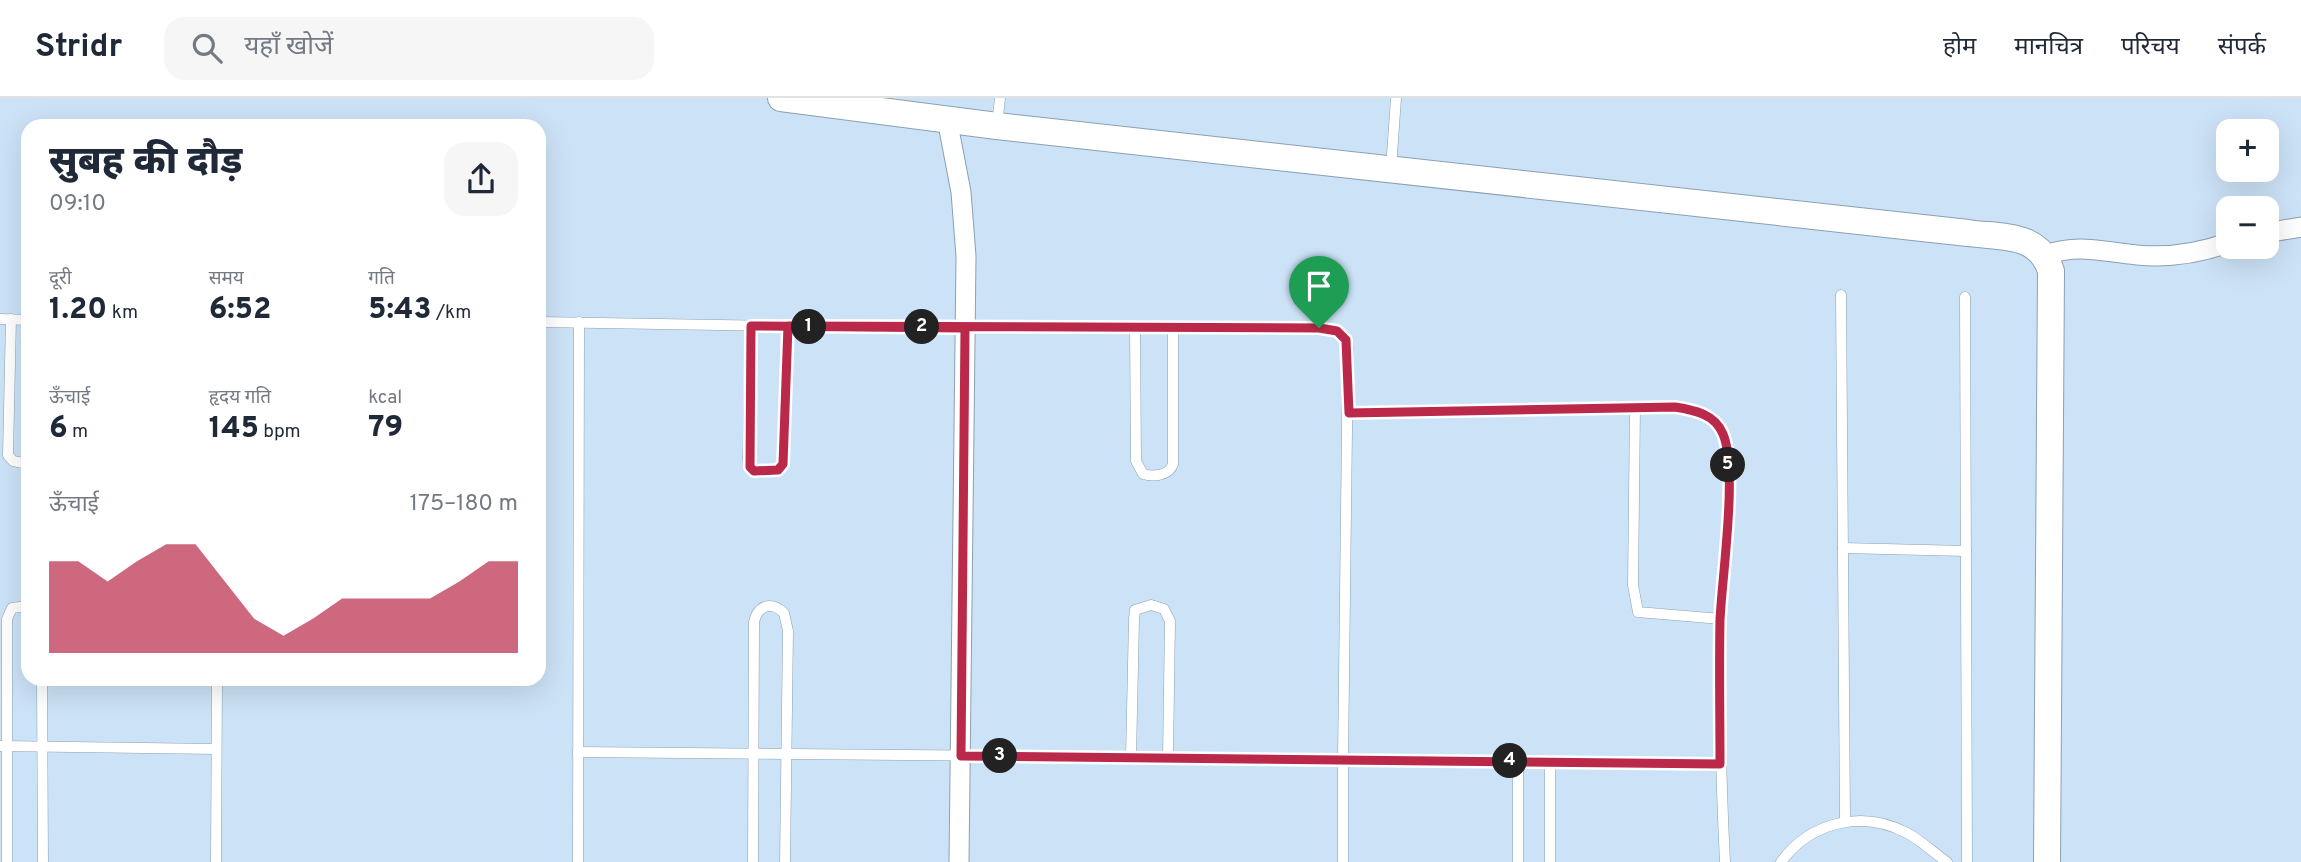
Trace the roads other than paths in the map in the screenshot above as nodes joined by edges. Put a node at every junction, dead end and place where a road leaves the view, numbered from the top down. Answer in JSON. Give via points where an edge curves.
{"nodes":[{"id":1,"x":781,"y":98,"type":"edge"},
{"id":2,"x":1000,"y":98,"type":"edge"},
{"id":3,"x":1396,"y":98,"type":"edge"},
{"id":4,"x":947,"y":119,"type":"junction"},
{"id":5,"x":997,"y":126,"type":"junction"},
{"id":6,"x":1391,"y":170,"type":"junction"},
{"id":7,"x":2301,"y":227,"type":"edge"},
{"id":8,"x":2279,"y":231,"type":"edge"},
{"id":9,"x":2216,"y":247,"type":"edge"},
{"id":10,"x":2045,"y":255,"type":"junction"},
{"id":11,"x":1841,"y":295,"type":"dead end"},
{"id":12,"x":1965,"y":297,"type":"dead end"},
{"id":13,"x":6,"y":319,"type":"edge"},
{"id":14,"x":546,"y":322,"type":"edge"},
{"id":15,"x":579,"y":322,"type":"junction"},
{"id":16,"x":751,"y":326,"type":"junction"},
{"id":17,"x":788,"y":326,"type":"junction"},
{"id":18,"x":965,"y":328,"type":"junction"},
{"id":19,"x":1135,"y":328,"type":"junction"},
{"id":20,"x":1173,"y":328,"type":"junction"},
{"id":21,"x":1635,"y":408,"type":"junction"},
{"id":22,"x":1349,"y":413,"type":"junction"},
{"id":23,"x":21,"y":463,"type":"edge"},
{"id":24,"x":1843,"y":548,"type":"junction"},
{"id":25,"x":1966,"y":551,"type":"junction"},
{"id":26,"x":21,"y":607,"type":"edge"},
{"id":27,"x":1720,"y":619,"type":"junction"},
{"id":28,"x":41,"y":686,"type":"edge"},
{"id":29,"x":216,"y":686,"type":"edge"},
{"id":30,"x":4,"y":746,"type":"edge"},
{"id":31,"x":41,"y":746,"type":"junction"},
{"id":32,"x":216,"y":749,"type":"junction"},
{"id":33,"x":578,"y":752,"type":"junction"},
{"id":34,"x":752,"y":753,"type":"junction"},
{"id":35,"x":785,"y":753,"type":"junction"},
{"id":36,"x":961,"y":756,"type":"junction"},
{"id":37,"x":1131,"y":757,"type":"junction"},
{"id":38,"x":1168,"y":757,"type":"junction"},
{"id":39,"x":1343,"y":759,"type":"junction"},
{"id":40,"x":1518,"y":761,"type":"junction"},
{"id":41,"x":1550,"y":761,"type":"junction"},
{"id":42,"x":1720,"y":764,"type":"junction"},
{"id":43,"x":1844,"y":821,"type":"junction"},
{"id":44,"x":7,"y":862,"type":"edge"},
{"id":45,"x":43,"y":862,"type":"edge"},
{"id":46,"x":216,"y":862,"type":"edge"},
{"id":47,"x":578,"y":862,"type":"edge"},
{"id":48,"x":752,"y":862,"type":"edge"},
{"id":49,"x":785,"y":862,"type":"edge"},
{"id":50,"x":959,"y":862,"type":"edge"},
{"id":51,"x":1343,"y":862,"type":"edge"},
{"id":52,"x":1518,"y":862,"type":"edge"},
{"id":53,"x":1550,"y":862,"type":"edge"},
{"id":54,"x":1725,"y":862,"type":"edge"},
{"id":55,"x":1781,"y":862,"type":"edge"},
{"id":56,"x":1947,"y":862,"type":"edge"},
{"id":57,"x":1967,"y":862,"type":"edge"},
{"id":58,"x":2047,"y":862,"type":"edge"}],
"edges":[{"from":1,"to":4,"type":"street"},
{"from":2,"to":5,"type":"lane"},
{"from":3,"to":6,"type":"lane"},
{"from":4,"to":5,"type":"street"},
{"from":4,"to":18,"type":"street","via":[[964,219]]},
{"from":5,"to":6,"type":"street"},
{"from":6,"to":10,"type":"street","via":[[2023,240]]},
{"from":7,"to":8,"type":"street"},
{"from":9,"to":10,"type":"street","via":[[2185,256],[2091,248],[2065,248]]},
{"from":10,"to":58,"type":"street","via":[[2051,271]]},
{"from":11,"to":24,"type":"lane"},
{"from":12,"to":25,"type":"lane"},
{"from":13,"to":23,"type":"lane","via":[[8,455]]},
{"from":14,"to":15,"type":"lane"},
{"from":15,"to":16,"type":"lane"},
{"from":15,"to":33,"type":"lane"},
{"from":16,"to":17,"type":"lane"},
{"from":16,"to":17,"type":"lane","via":[[748,460],[758,472],[778,470],[783,464]]},
{"from":17,"to":18,"type":"lane"},
{"from":18,"to":19,"type":"lane"},
{"from":18,"to":36,"type":"street"},
{"from":19,"to":20,"type":"lane"},
{"from":19,"to":20,"type":"lane","via":[[1136,461],[1143,474],[1154,476],[1168,472],[1173,464]]},
{"from":20,"to":22,"type":"lane","via":[[1337,331],[1348,347]]},
{"from":21,"to":22,"type":"lane"},
{"from":21,"to":27,"type":"lane","via":[[1700,412],[1717,424],[1725,437],[1729,482]]},
{"from":21,"to":27,"type":"lane","via":[[1633,584],[1638,612]]},
{"from":22,"to":39,"type":"lane"},
{"from":24,"to":25,"type":"lane"},
{"from":24,"to":43,"type":"lane"},
{"from":25,"to":57,"type":"lane"},
{"from":26,"to":30,"type":"lane","via":[[12,608],[7,619]]},
{"from":27,"to":42,"type":"lane"},
{"from":28,"to":31,"type":"lane"},
{"from":29,"to":32,"type":"lane"},
{"from":30,"to":31,"type":"lane"},
{"from":30,"to":44,"type":"lane"},
{"from":31,"to":32,"type":"lane"},
{"from":31,"to":45,"type":"lane"},
{"from":32,"to":46,"type":"lane"},
{"from":33,"to":34,"type":"lane"},
{"from":33,"to":47,"type":"lane"},
{"from":34,"to":35,"type":"lane"},
{"from":34,"to":35,"type":"lane","via":[[754,622],[757,612],[767,605],[779,608],[786,620]]},
{"from":34,"to":48,"type":"lane"},
{"from":35,"to":36,"type":"lane"},
{"from":35,"to":49,"type":"lane"},
{"from":36,"to":37,"type":"lane"},
{"from":36,"to":50,"type":"street"},
{"from":37,"to":38,"type":"lane"},
{"from":37,"to":38,"type":"lane","via":[[1135,610],[1151,605],[1164,609],[1170,621]]},
{"from":38,"to":39,"type":"lane"},
{"from":39,"to":40,"type":"lane"},
{"from":39,"to":51,"type":"lane"},
{"from":40,"to":41,"type":"lane"},
{"from":40,"to":52,"type":"lane"},
{"from":41,"to":42,"type":"lane"},
{"from":41,"to":53,"type":"lane"},
{"from":42,"to":54,"type":"lane"},
{"from":43,"to":55,"type":"lane","via":[[1813,832]]},
{"from":43,"to":56,"type":"lane","via":[[1889,825],[1910,834]]}]}
